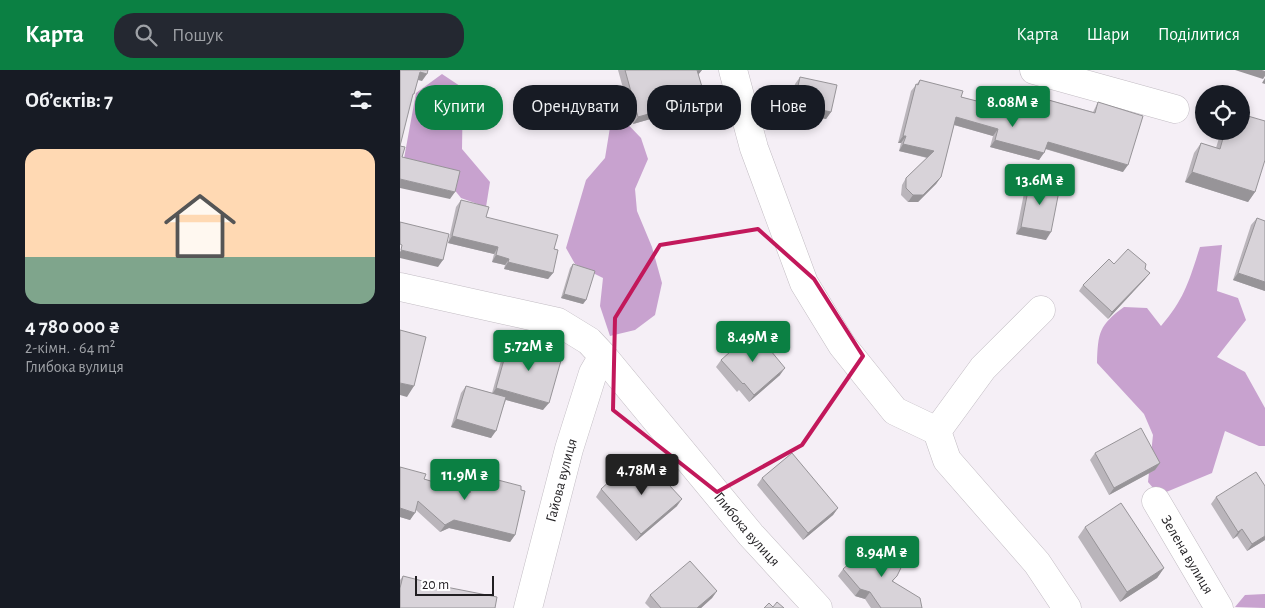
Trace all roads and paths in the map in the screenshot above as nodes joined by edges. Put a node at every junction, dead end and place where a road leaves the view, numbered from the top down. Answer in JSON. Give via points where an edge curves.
{"nodes":[{"id":1,"x":733,"y":70,"type":"edge"},
{"id":2,"x":1034,"y":70,"type":"edge"},
{"id":3,"x":1175,"y":108,"type":"dead end"},
{"id":4,"x":400,"y":287,"type":"edge"},
{"id":5,"x":1041,"y":310,"type":"dead end"},
{"id":6,"x":603,"y":356,"type":"junction"},
{"id":7,"x":937,"y":431,"type":"junction"},
{"id":8,"x":1156,"y":501,"type":"dead end"},
{"id":9,"x":528,"y":608,"type":"edge"},
{"id":10,"x":818,"y":608,"type":"edge"},
{"id":11,"x":1067,"y":608,"type":"edge"},
{"id":12,"x":1219,"y":608,"type":"edge"}],
"edges":[{"from":1,"to":7,"type":"street","via":[[754,148],[804,283],[842,345],[895,411]]},
{"from":2,"to":3,"type":"street"},
{"from":4,"to":6,"type":"street","name":"Глибока вулиця","via":[[558,322],[589,341]]},
{"from":5,"to":7,"type":"street","via":[[983,368]]},
{"from":6,"to":9,"type":"street","name":"Гайова вулиця","via":[[593,373],[569,449]]},
{"from":6,"to":10,"type":"street","name":"Глибока вулиця","via":[[751,535]]},
{"from":7,"to":11,"type":"street","via":[[947,460],[1037,563]]},
{"from":8,"to":12,"type":"street","name":"Зелена вулиця"}]}
